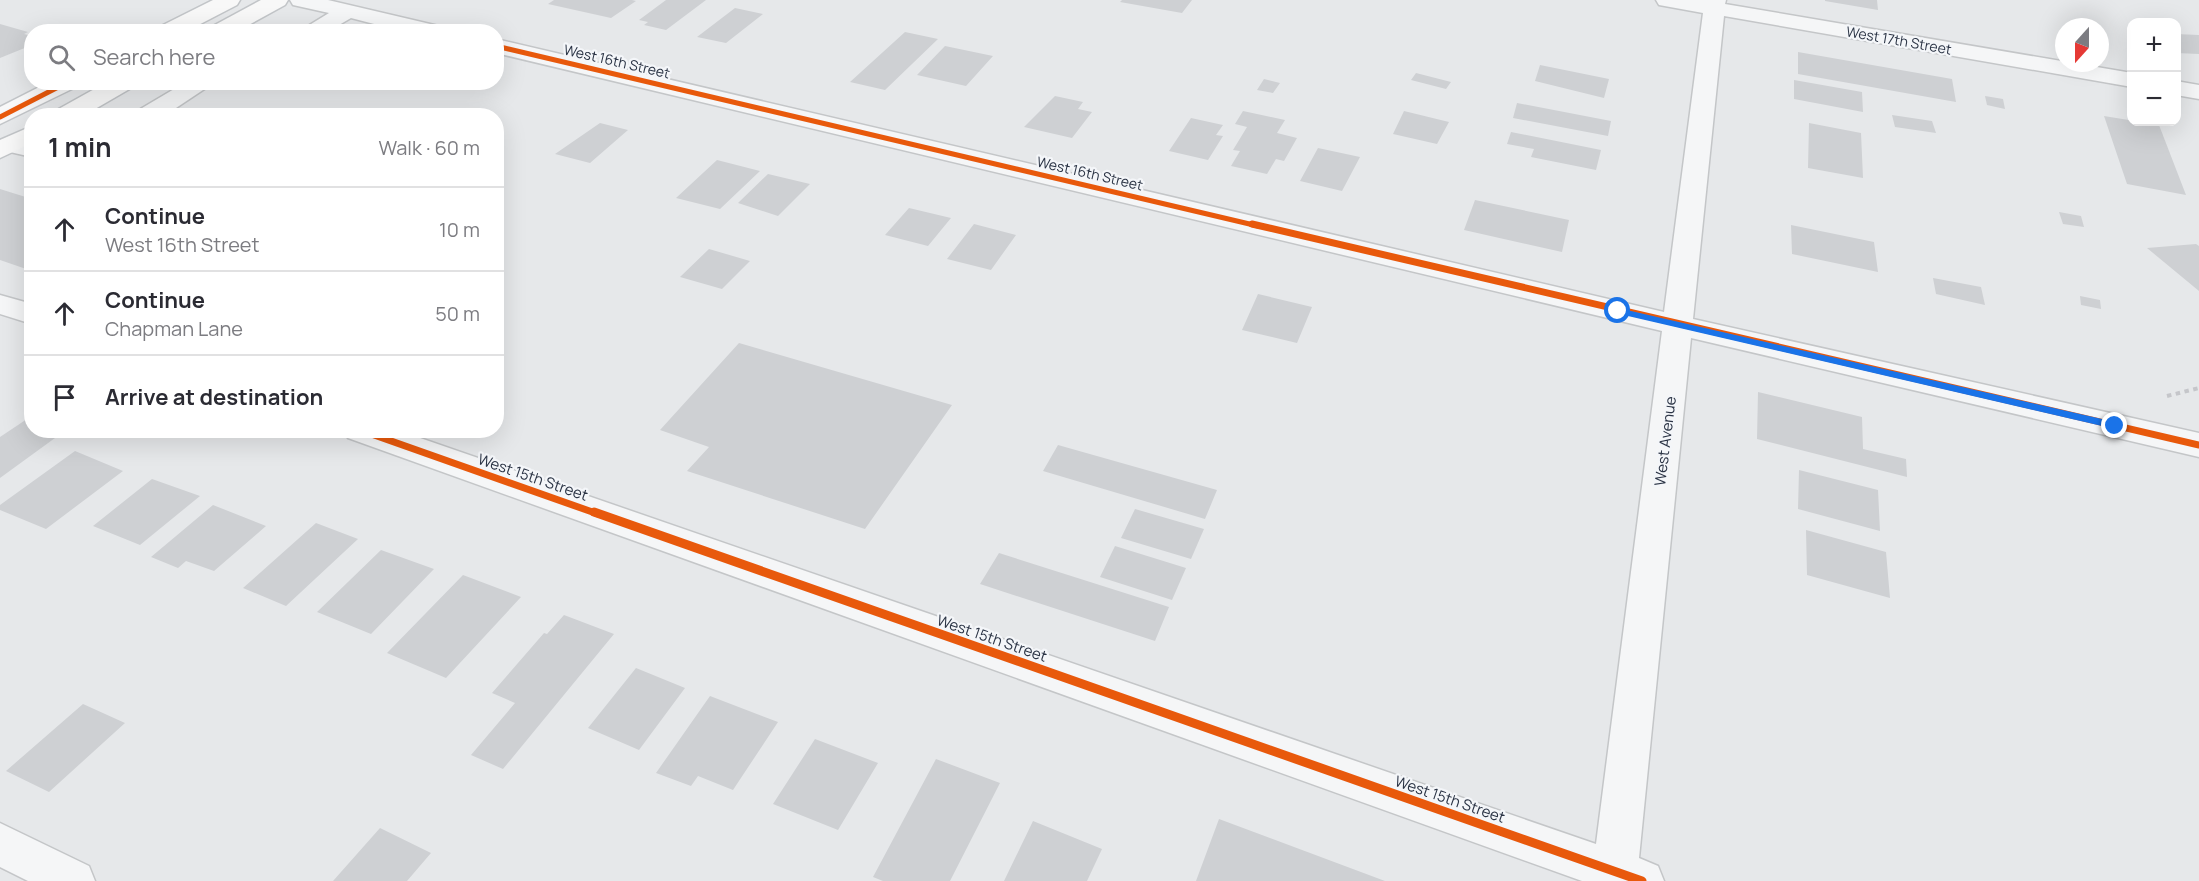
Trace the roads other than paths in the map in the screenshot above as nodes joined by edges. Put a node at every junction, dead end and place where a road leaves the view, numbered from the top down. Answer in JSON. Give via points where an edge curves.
{"nodes":[{"id":1,"x":229,"y":0,"type":"edge"},
{"id":2,"x":277,"y":0,"type":"edge"},
{"id":3,"x":301,"y":0,"type":"edge"},
{"id":4,"x":1667,"y":0,"type":"edge"},
{"id":5,"x":1715,"y":4,"type":"edge"},
{"id":6,"x":349,"y":11,"type":"junction"},
{"id":7,"x":182,"y":24,"type":"edge"},
{"id":8,"x":234,"y":24,"type":"edge"},
{"id":9,"x":324,"y":24,"type":"edge"},
{"id":10,"x":402,"y":24,"type":"edge"},
{"id":11,"x":504,"y":48,"type":"edge"},
{"id":12,"x":2127,"y":79,"type":"edge"},
{"id":13,"x":2181,"y":89,"type":"edge"},
{"id":14,"x":52,"y":90,"type":"edge"},
{"id":15,"x":110,"y":90,"type":"edge"},
{"id":16,"x":190,"y":90,"type":"edge"},
{"id":17,"x":2199,"y":92,"type":"edge"},
{"id":18,"x":78,"y":108,"type":"edge"},
{"id":19,"x":160,"y":108,"type":"edge"},
{"id":20,"x":0,"y":117,"type":"edge"},
{"id":21,"x":0,"y":304,"type":"edge"},
{"id":22,"x":24,"y":312,"type":"edge"},
{"id":23,"x":1678,"y":326,"type":"junction"},
{"id":24,"x":383,"y":438,"type":"edge"},
{"id":25,"x":2199,"y":445,"type":"edge"},
{"id":26,"x":0,"y":844,"type":"edge"},
{"id":27,"x":1623,"y":878,"type":"edge"},
{"id":28,"x":73,"y":881,"type":"edge"}],
"edges":[{"from":1,"to":7,"type":"main road"},
{"from":2,"to":8,"type":"main road"},
{"from":3,"to":6,"type":"street"},
{"from":4,"to":5,"type":"street","name":"West 17th Street"},
{"from":5,"to":12,"type":"street","name":"West 17th Street"},
{"from":5,"to":23,"type":"street","name":"West Avenue"},
{"from":6,"to":9,"type":"street"},
{"from":6,"to":10,"type":"street"},
{"from":11,"to":23,"type":"street","name":"West 16th Street"},
{"from":13,"to":17,"type":"street"},
{"from":14,"to":20,"type":"main road"},
{"from":15,"to":18,"type":"main road"},
{"from":16,"to":19,"type":"street"},
{"from":21,"to":22,"type":"street"},
{"from":23,"to":25,"type":"street","name":"West 16th Street"},
{"from":23,"to":27,"type":"street","name":"West Avenue"},
{"from":24,"to":27,"type":"street","name":"West 15th Street"},
{"from":26,"to":28,"type":"street"}]}
